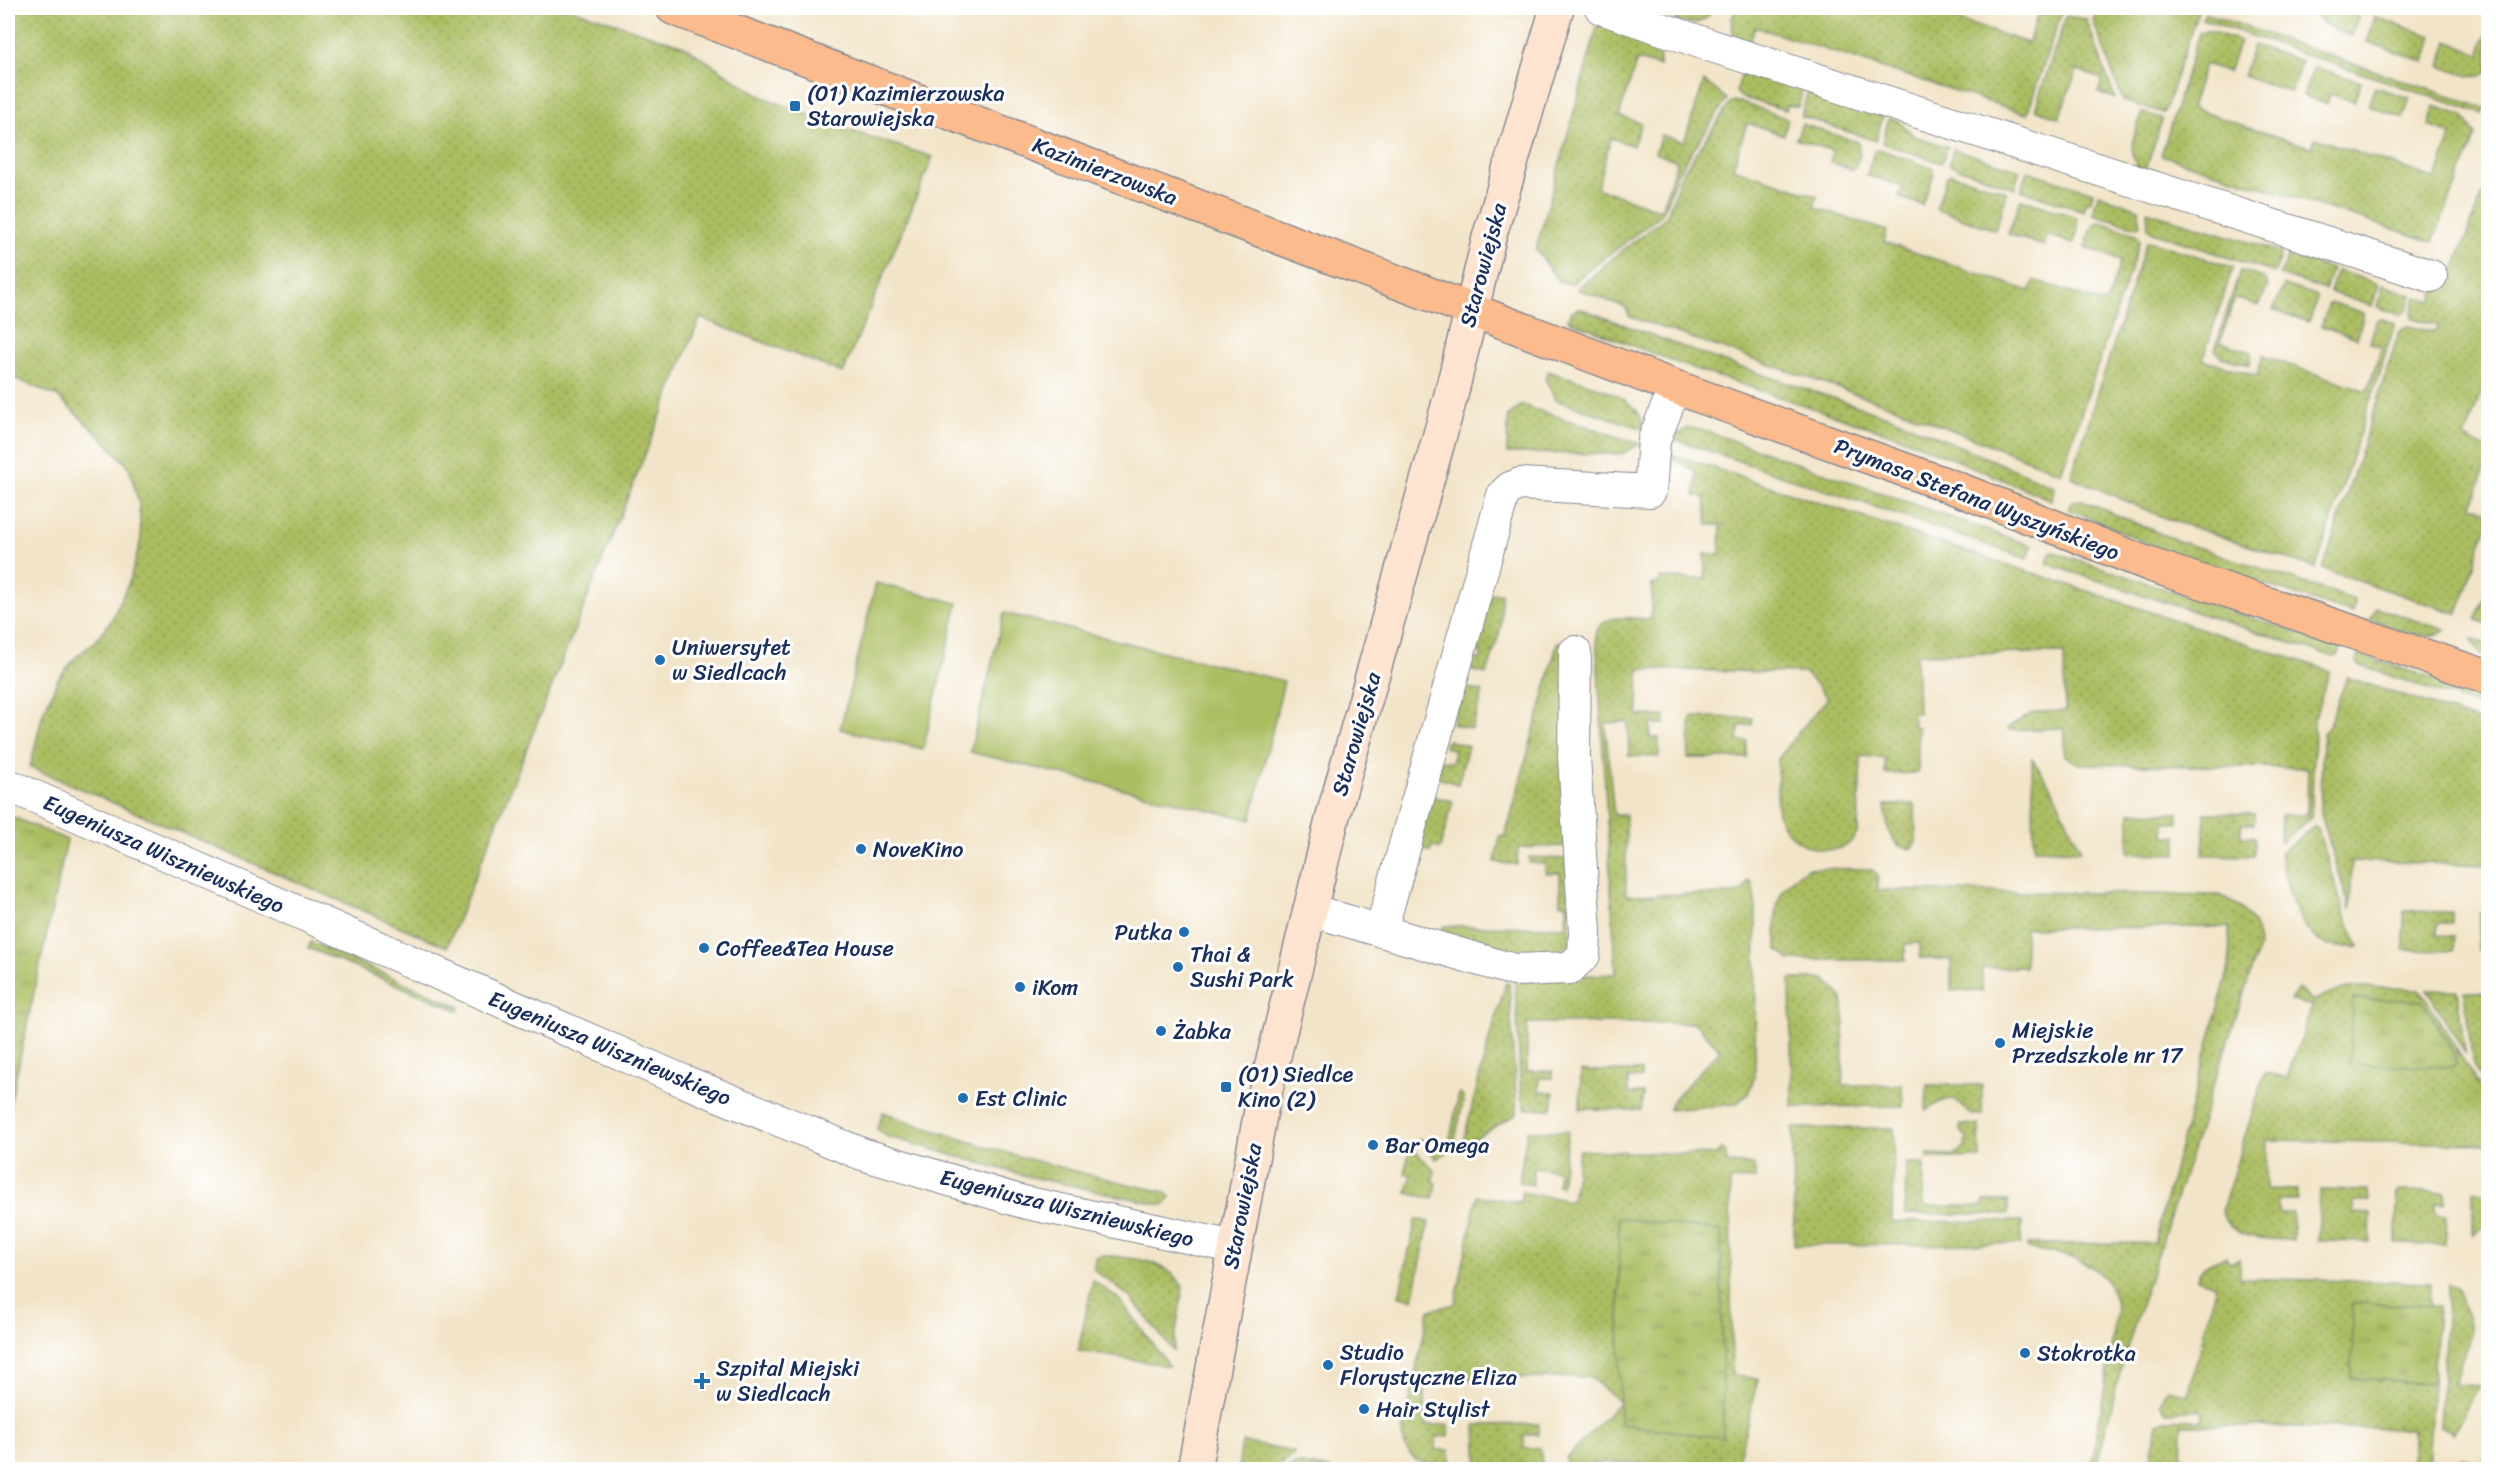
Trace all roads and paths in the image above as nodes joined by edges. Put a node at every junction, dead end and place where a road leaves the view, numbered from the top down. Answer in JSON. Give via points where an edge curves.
{"nodes":[{"id":1,"x":673,"y":8,"type":"edge"},
{"id":2,"x":1557,"y":8,"type":"edge"},
{"id":3,"x":1601,"y":8,"type":"edge"},
{"id":4,"x":2431,"y":276,"type":"dead end"},
{"id":5,"x":1471,"y":309,"type":"junction"},
{"id":6,"x":1676,"y":387,"type":"junction"},
{"id":7,"x":1575,"y":652,"type":"dead end"},
{"id":8,"x":2488,"y":677,"type":"edge"},
{"id":9,"x":8,"y":785,"type":"edge"},
{"id":10,"x":1310,"y":910,"type":"junction"},
{"id":11,"x":1382,"y":931,"type":"junction"},
{"id":12,"x":1234,"y":1247,"type":"junction"},
{"id":13,"x":1194,"y":1470,"type":"edge"}],
"edges":[{"from":1,"to":5,"type":"main road","name":"Kazimierzowska"},
{"from":2,"to":5,"type":"main road","name":"Starowiejska"},
{"from":3,"to":4,"type":"street"},
{"from":5,"to":6,"type":"main road","name":"Prymasa Stefana Wyszyńskiego"},
{"from":5,"to":10,"type":"main road","name":"Starowiejska","via":[[1450,399],[1337,800]]},
{"from":6,"to":8,"type":"main road","name":"Prymasa Stefana Wyszyńskiego","via":[[1958,489],[2151,565]]},
{"from":6,"to":11,"type":"street","via":[[1654,440],[1650,490],[1520,484],[1503,495]]},
{"from":7,"to":11,"type":"street","via":[[1574,757],[1584,955],[1570,968],[1514,970]]},
{"from":9,"to":12,"type":"street","name":"Eugeniusza Wiszniewskiego","via":[[672,1076],[862,1154],[1023,1202]]},
{"from":10,"to":11,"type":"street"},
{"from":10,"to":12,"type":"main road","name":"Starowiejska","via":[[1262,1105]]},
{"from":12,"to":13,"type":"main road","name":"Starowiejska"}]}
